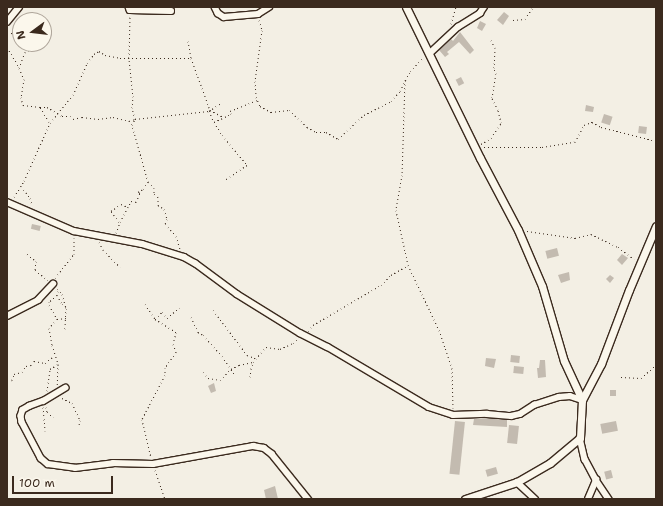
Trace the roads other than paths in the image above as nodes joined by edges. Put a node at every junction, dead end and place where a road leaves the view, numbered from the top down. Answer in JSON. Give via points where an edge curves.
{"nodes":[{"id":1,"x":19,"y":7,"type":"edge"},
{"id":2,"x":215,"y":7,"type":"edge"},
{"id":3,"x":269,"y":7,"type":"edge"},
{"id":4,"x":406,"y":7,"type":"edge"},
{"id":5,"x":484,"y":7,"type":"edge"},
{"id":6,"x":130,"y":8,"type":"edge"},
{"id":7,"x":171,"y":11,"type":"dead end"},
{"id":8,"x":7,"y":22,"type":"edge"},
{"id":9,"x":430,"y":53,"type":"junction"},
{"id":10,"x":9,"y":203,"type":"edge"},
{"id":11,"x":656,"y":226,"type":"edge"},
{"id":12,"x":53,"y":284,"type":"road end"},
{"id":13,"x":7,"y":316,"type":"edge"},
{"id":14,"x":66,"y":388,"type":"dead end"},
{"id":15,"x":582,"y":400,"type":"junction"},
{"id":16,"x":580,"y":438,"type":"junction"},
{"id":17,"x":596,"y":480,"type":"junction"},
{"id":18,"x":517,"y":482,"type":"junction"},
{"id":19,"x":308,"y":499,"type":"edge"},
{"id":20,"x":465,"y":499,"type":"edge"},
{"id":21,"x":535,"y":499,"type":"edge"},
{"id":22,"x":588,"y":499,"type":"edge"},
{"id":23,"x":609,"y":499,"type":"edge"}],
"edges":[{"from":1,"to":8,"type":"street"},
{"from":2,"to":3,"type":"street","via":[[224,17],[258,14]]},
{"from":4,"to":9,"type":"street"},
{"from":5,"to":9,"type":"street"},
{"from":6,"to":7,"type":"street"},
{"from":9,"to":15,"type":"street","via":[[518,230],[542,286],[564,361]]},
{"from":10,"to":15,"type":"street","via":[[74,231],[142,244],[184,257],[300,333],[429,407],[454,415],[511,416],[520,414],[534,405],[559,398],[570,396]]},
{"from":11,"to":15,"type":"street","via":[[601,364]]},
{"from":12,"to":13,"type":"street","via":[[38,300]]},
{"from":14,"to":19,"type":"street","via":[[23,410],[21,416],[44,462],[75,468],[113,463],[153,464],[253,446],[264,448],[272,454]]},
{"from":15,"to":16,"type":"street"},
{"from":16,"to":17,"type":"street","via":[[585,459]]},
{"from":16,"to":18,"type":"street","via":[[550,463]]},
{"from":17,"to":22,"type":"street"},
{"from":17,"to":23,"type":"street"},
{"from":18,"to":20,"type":"street"},
{"from":18,"to":21,"type":"street"}]}
